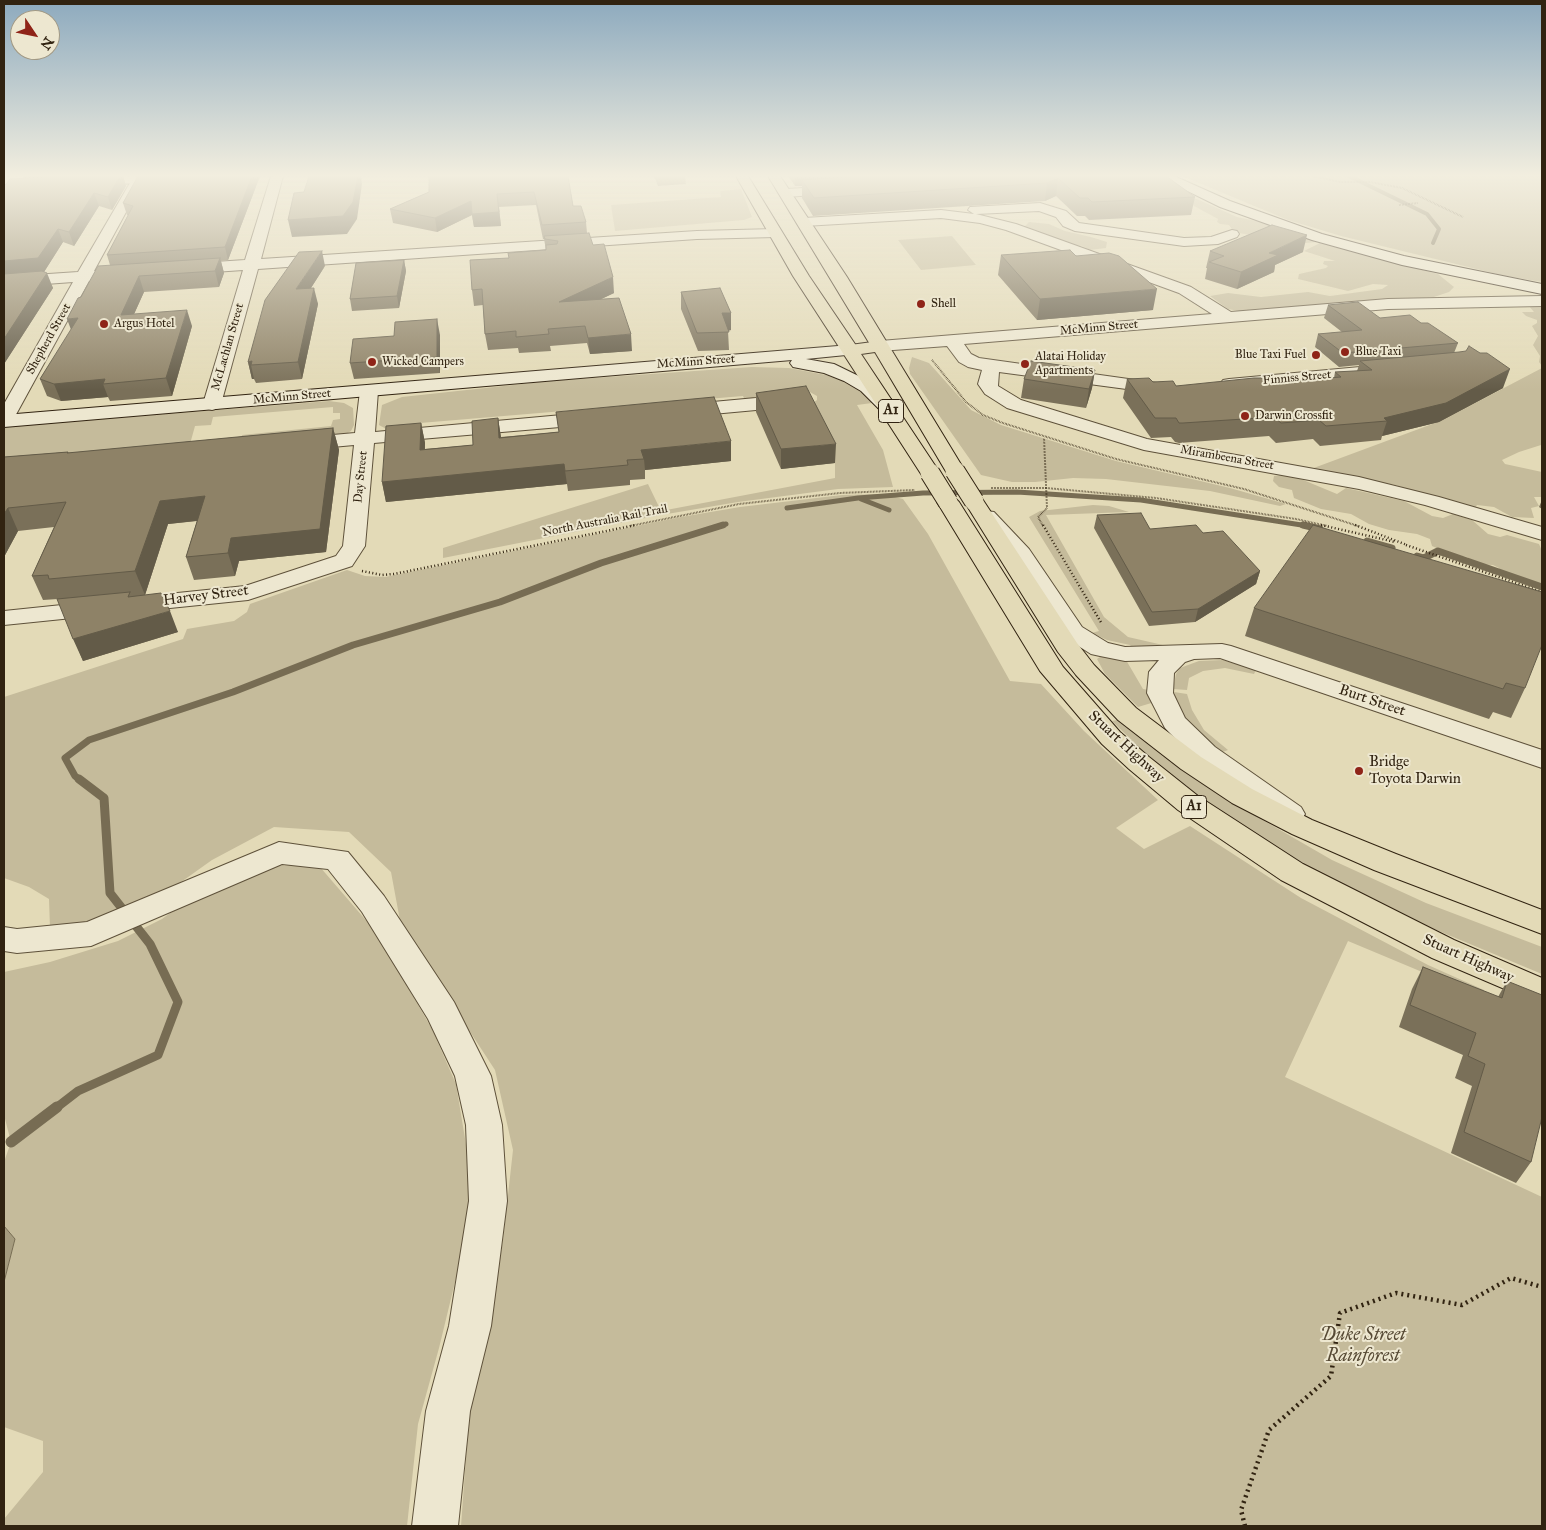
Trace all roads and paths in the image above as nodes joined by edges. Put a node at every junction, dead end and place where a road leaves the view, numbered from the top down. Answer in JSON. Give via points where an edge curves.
{"nodes":[{"id":1,"x":99,"y":247,"type":"edge"},
{"id":2,"x":256,"y":247,"type":"edge"},
{"id":3,"x":513,"y":247,"type":"edge"},
{"id":4,"x":784,"y":247,"type":"edge"},
{"id":5,"x":820,"y":247,"type":"edge"},
{"id":6,"x":1064,"y":247,"type":"edge"},
{"id":7,"x":1359,"y":247,"type":"edge"},
{"id":8,"x":251,"y":265,"type":"junction"},
{"id":9,"x":172,"y":270,"type":"edge"},
{"id":10,"x":142,"y":272,"type":"edge"},
{"id":11,"x":1470,"y":275,"type":"junction"},
{"id":12,"x":83,"y":276,"type":"junction"},
{"id":13,"x":1492,"y":280,"type":"junction"},
{"id":14,"x":4,"y":282,"type":"edge"},
{"id":15,"x":1542,"y":289,"type":"edge"},
{"id":16,"x":1481,"y":301,"type":"junction"},
{"id":17,"x":1542,"y":301,"type":"edge"},
{"id":18,"x":1388,"y":304,"type":"junction"},
{"id":19,"x":1227,"y":317,"type":"junction"},
{"id":20,"x":834,"y":328,"type":"junction"},
{"id":21,"x":952,"y":340,"type":"junction"},
{"id":22,"x":880,"y":346,"type":"junction"},
{"id":23,"x":850,"y":350,"type":"junction"},
{"id":24,"x":777,"y":356,"type":"junction"},
{"id":25,"x":717,"y":361,"type":"junction"},
{"id":26,"x":993,"y":366,"type":"junction"},
{"id":27,"x":1393,"y":370,"type":"edge"},
{"id":28,"x":1207,"y":386,"type":"edge"},
{"id":29,"x":1177,"y":388,"type":"edge"},
{"id":30,"x":369,"y":390,"type":"junction"},
{"id":31,"x":789,"y":397,"type":"edge"},
{"id":32,"x":212,"y":404,"type":"junction"},
{"id":33,"x":887,"y":406,"type":"junction"},
{"id":34,"x":658,"y":412,"type":"edge"},
{"id":35,"x":610,"y":417,"type":"edge"},
{"id":36,"x":4,"y":420,"type":"edge"},
{"id":37,"x":366,"y":438,"type":"junction"},
{"id":38,"x":1044,"y":438,"type":"dead end"},
{"id":39,"x":280,"y":446,"type":"edge"},
{"id":40,"x":1046,"y":488,"type":"junction"},
{"id":41,"x":917,"y":490,"type":"dead end"},
{"id":42,"x":973,"y":502,"type":"junction"},
{"id":43,"x":1542,"y":534,"type":"edge"},
{"id":44,"x":344,"y":560,"type":"junction"},
{"id":45,"x":1542,"y":592,"type":"edge"},
{"id":46,"x":4,"y":618,"type":"edge"},
{"id":47,"x":1103,"y":626,"type":"dead end"},
{"id":48,"x":1200,"y":650,"type":"junction"},
{"id":49,"x":1542,"y":759,"type":"edge"},
{"id":50,"x":1338,"y":843,"type":"junction"},
{"id":51,"x":1530,"y":918,"type":"edge"},
{"id":52,"x":1542,"y":934,"type":"edge"},
{"id":53,"x":4,"y":939,"type":"edge"},
{"id":54,"x":1542,"y":992,"type":"edge"},
{"id":55,"x":1542,"y":1286,"type":"edge"},
{"id":56,"x":435,"y":1526,"type":"edge"},
{"id":57,"x":1245,"y":1526,"type":"edge"}],
"edges":[{"from":1,"to":12,"type":"street","name":"Shepherd Street"},
{"from":2,"to":8,"type":"street","name":"McLachlan Street"},
{"from":3,"to":8,"type":"street"},
{"from":4,"to":20,"type":"main road","name":"Stuart Highway"},
{"from":5,"to":22,"type":"main road","name":"Stuart Highway"},
{"from":6,"to":19,"type":"street","via":[[1185,290]]},
{"from":7,"to":11,"type":"street"},
{"from":8,"to":9,"type":"street"},
{"from":8,"to":32,"type":"street","name":"McLachlan Street"},
{"from":10,"to":12,"type":"street"},
{"from":11,"to":13,"type":"street"},
{"from":11,"to":18,"type":"street","via":[[1451,295]]},
{"from":12,"to":14,"type":"street"},
{"from":12,"to":36,"type":"street","name":"Shepherd Street"},
{"from":13,"to":15,"type":"street"},
{"from":13,"to":16,"type":"street","via":[[1495,292]]},
{"from":16,"to":17,"type":"street"},
{"from":16,"to":18,"type":"street"},
{"from":18,"to":19,"type":"street","name":"McMinn Street"},
{"from":19,"to":21,"type":"street","name":"McMinn Street"},
{"from":20,"to":23,"type":"main road","name":"Stuart Highway"},
{"from":20,"to":24,"type":"street","via":[[820,343]]},
{"from":21,"to":22,"type":"street","name":"McMinn Street"},
{"from":21,"to":26,"type":"street","via":[[965,358]]},
{"from":22,"to":23,"type":"main road","name":"McMinn Street"},
{"from":22,"to":42,"type":"main road","name":"Stuart Highway","number":"A1","bridge":true},
{"from":23,"to":24,"type":"street","name":"McMinn Street"},
{"from":23,"to":33,"type":"main road","name":"Stuart Highway","number":"A1"},
{"from":24,"to":25,"type":"street","name":"McMinn Street"},
{"from":25,"to":30,"type":"street","name":"McMinn Street"},
{"from":25,"to":33,"type":"street","via":[[773,361],[828,368],[859,381]]},
{"from":26,"to":29,"type":"street"},
{"from":26,"to":43,"type":"street","name":"Mirambeena Street","via":[[988,384],[1002,399],[1144,444],[1358,483],[1492,517]]},
{"from":27,"to":28,"type":"street","name":"Finniss Street"},
{"from":30,"to":32,"type":"street","name":"McMinn Street"},
{"from":30,"to":37,"type":"street","name":"Day Street"},
{"from":31,"to":34,"type":"street","via":[[756,404]]},
{"from":32,"to":36,"type":"street","name":"McMinn Street"},
{"from":33,"to":42,"type":"main road","name":"Stuart Highway","number":"A1","bridge":true,"via":[[930,473]]},
{"from":35,"to":37,"type":"street"},
{"from":37,"to":39,"type":"street"},
{"from":37,"to":44,"type":"street","name":"Day Street","via":[[354,546]]},
{"from":38,"to":40,"type":"path"},
{"from":40,"to":42,"type":"path"},
{"from":40,"to":45,"type":"path","via":[[1163,499],[1320,524],[1407,545]]},
{"from":40,"to":47,"type":"path","via":[[1047,508],[1038,517]]},
{"from":41,"to":44,"type":"path","name":"North Australia Rail Trail","via":[[739,504],[388,575],[369,574]]},
{"from":42,"to":48,"type":"street","via":[[1021,554],[1066,624],[1082,639],[1100,649],[1125,654]]},
{"from":42,"to":50,"type":"main road","name":"Stuart Highway","number":"A1","via":[[1067,647],[1128,714],[1223,785]]},
{"from":42,"to":54,"type":"main road","name":"Stuart Highway","number":"A1","via":[[1053,671],[1111,738],[1139,763],[1195,808],[1292,872],[1442,949]]},
{"from":44,"to":46,"type":"street","name":"Harvey Street","via":[[248,593]]},
{"from":48,"to":49,"type":"street","name":"Burt Street","via":[[1222,651],[1251,660]]},
{"from":48,"to":50,"type":"street","via":[[1176,657],[1162,672],[1160,692],[1174,722],[1199,748],[1244,782]]},
{"from":50,"to":51,"type":"main road","name":"Stuart Highway","number":"A1"},
{"from":51,"to":52,"type":"main road","name":"Stuart Highway"},
{"from":53,"to":56,"type":"street","via":[[17,941],[91,934],[279,852],[338,859],[373,904],[442,1012],[474,1076],[484,1125],[488,1201],[470,1326],[448,1412]]},
{"from":55,"to":57,"type":"path","via":[[1511,1278],[1462,1305],[1396,1293],[1340,1313],[1330,1376],[1269,1430],[1241,1510]]}]}
